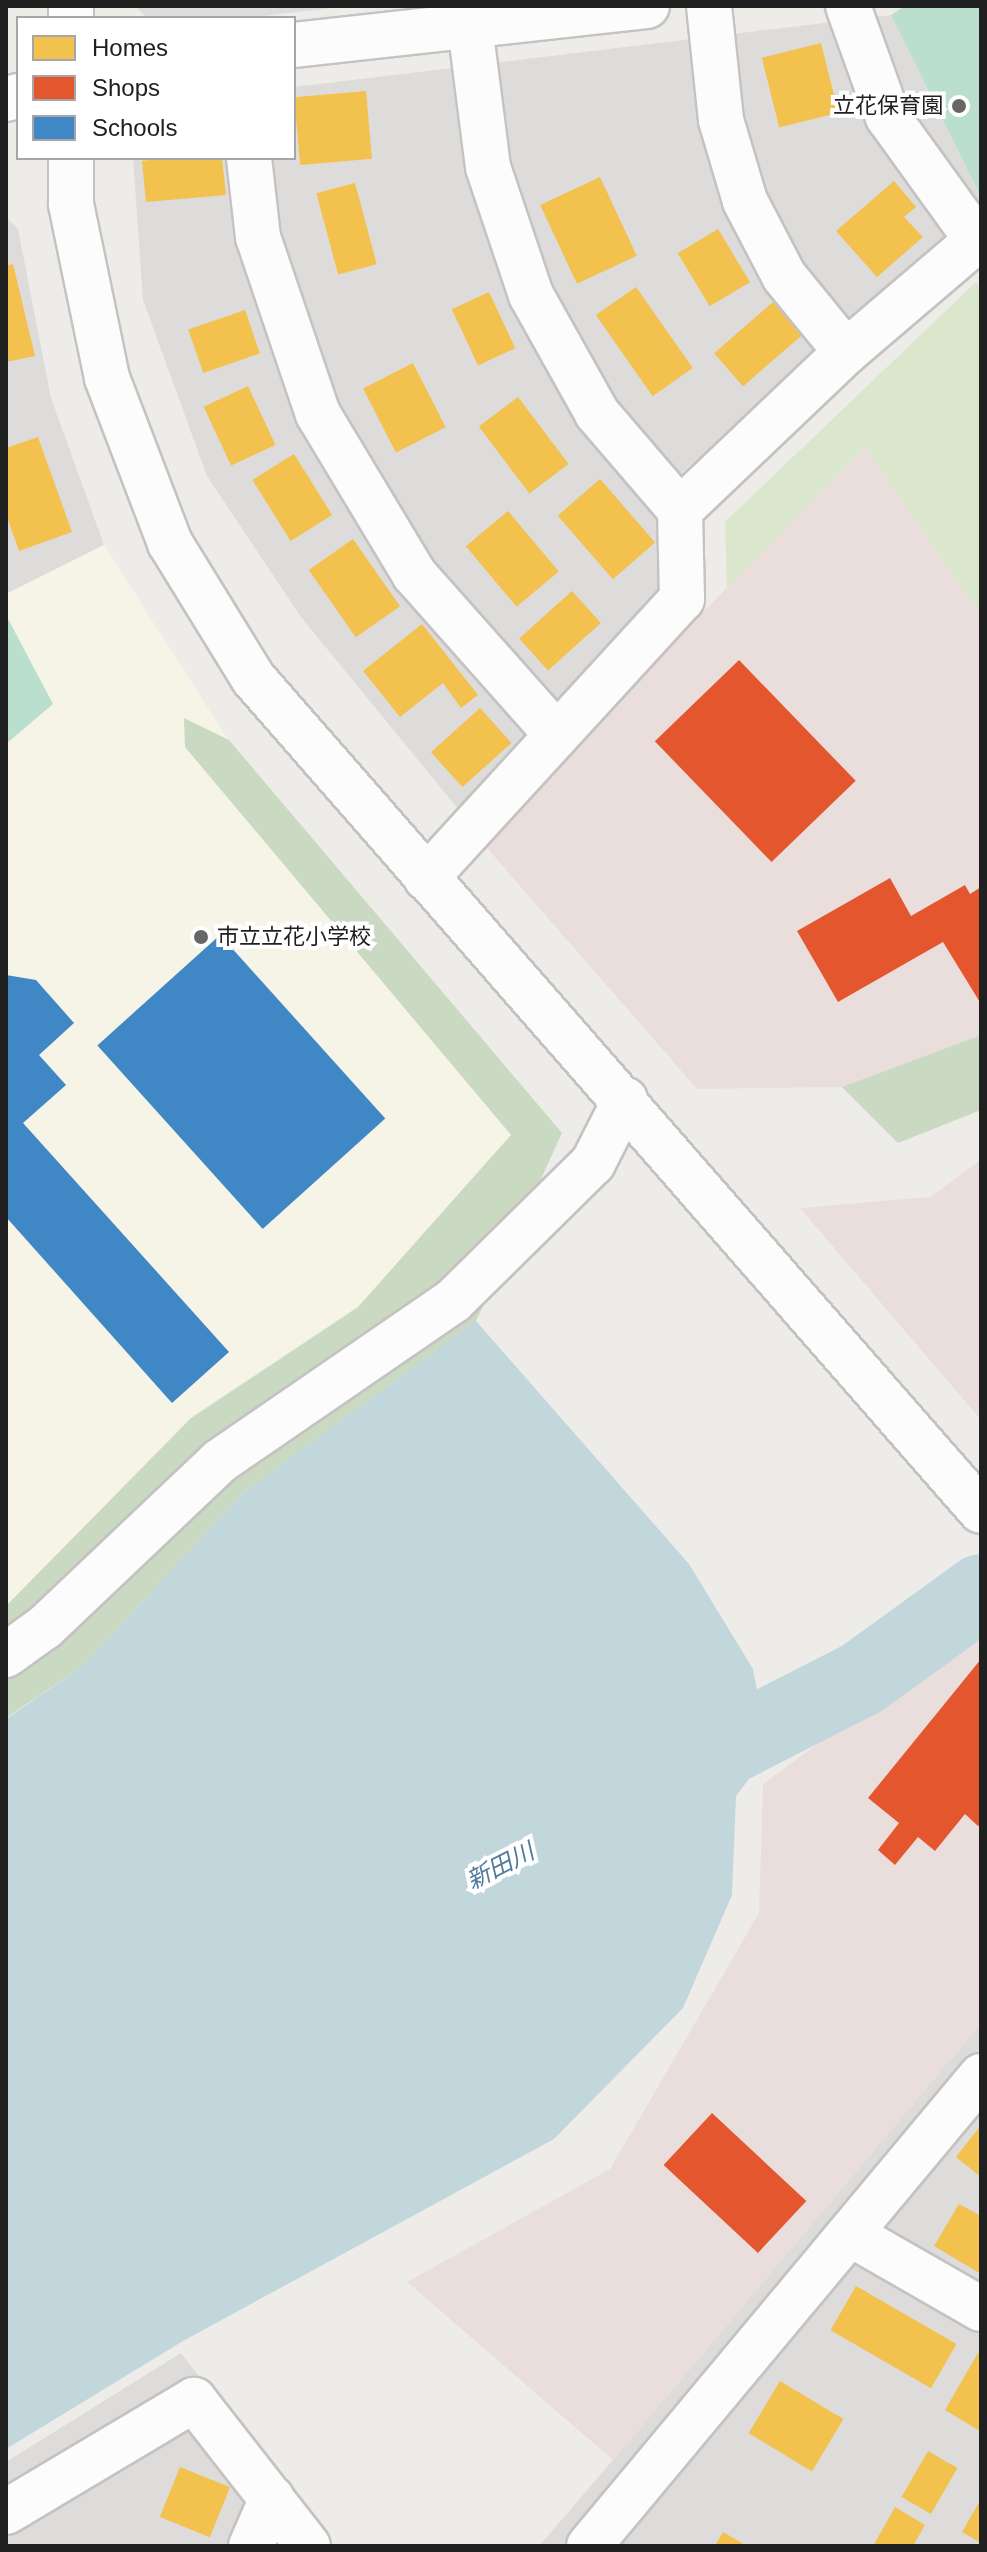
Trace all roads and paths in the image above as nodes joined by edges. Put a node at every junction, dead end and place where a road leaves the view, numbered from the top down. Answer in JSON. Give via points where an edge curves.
{"nodes":[{"id":1,"x":647,"y":6,"type":"edge"},
{"id":2,"x":709,"y":6,"type":"edge"},
{"id":3,"x":848,"y":6,"type":"edge"},
{"id":4,"x":470,"y":26,"type":"junction"},
{"id":5,"x":296,"y":45,"type":"edge"},
{"id":6,"x":71,"y":160,"type":"edge"},
{"id":7,"x":249,"y":160,"type":"edge"},
{"id":8,"x":978,"y":244,"type":"edge"},
{"id":9,"x":846,"y":352,"type":"junction"},
{"id":10,"x":680,"y":510,"type":"junction"},
{"id":11,"x":557,"y":735,"type":"junction"},
{"id":12,"x":426,"y":878,"type":"junction"},
{"id":13,"x":625,"y":1100,"type":"junction"},
{"id":14,"x":981,"y":1511,"type":"edge"},
{"id":15,"x":6,"y":1655,"type":"edge"},
{"id":16,"x":981,"y":2076,"type":"edge"},
{"id":17,"x":850,"y":2234,"type":"junction"},
{"id":18,"x":981,"y":2309,"type":"edge"},
{"id":19,"x":272,"y":2498,"type":"junction"},
{"id":20,"x":6,"y":2512,"type":"edge"},
{"id":21,"x":251,"y":2546,"type":"edge"},
{"id":22,"x":308,"y":2546,"type":"edge"},
{"id":23,"x":589,"y":2546,"type":"edge"}],
"edges":[{"from":1,"to":4,"type":"street"},
{"from":2,"to":9,"type":"street","via":[[721,120],[745,201],[784,276]]},
{"from":3,"to":8,"type":"street","via":[[888,117]]},
{"from":4,"to":5,"type":"street"},
{"from":4,"to":10,"type":"street","via":[[488,167],[531,295],[597,413]]},
{"from":6,"to":12,"type":"street","via":[[71,204],[107,378],[170,543],[253,678]]},
{"from":7,"to":11,"type":"street","via":[[258,237],[318,414],[414,574]]},
{"from":8,"to":9,"type":"street"},
{"from":9,"to":10,"type":"street"},
{"from":10,"to":11,"type":"street","via":[[682,599]]},
{"from":11,"to":12,"type":"street"},
{"from":12,"to":13,"type":"street"},
{"from":13,"to":14,"type":"street"},
{"from":13,"to":15,"type":"street","via":[[593,1163],[453,1301],[220,1461],[45,1627]]},
{"from":16,"to":17,"type":"street"},
{"from":17,"to":18,"type":"street"},
{"from":17,"to":23,"type":"street"},
{"from":19,"to":20,"type":"street","via":[[194,2400]]},
{"from":19,"to":21,"type":"street"},
{"from":19,"to":22,"type":"street"}]}
